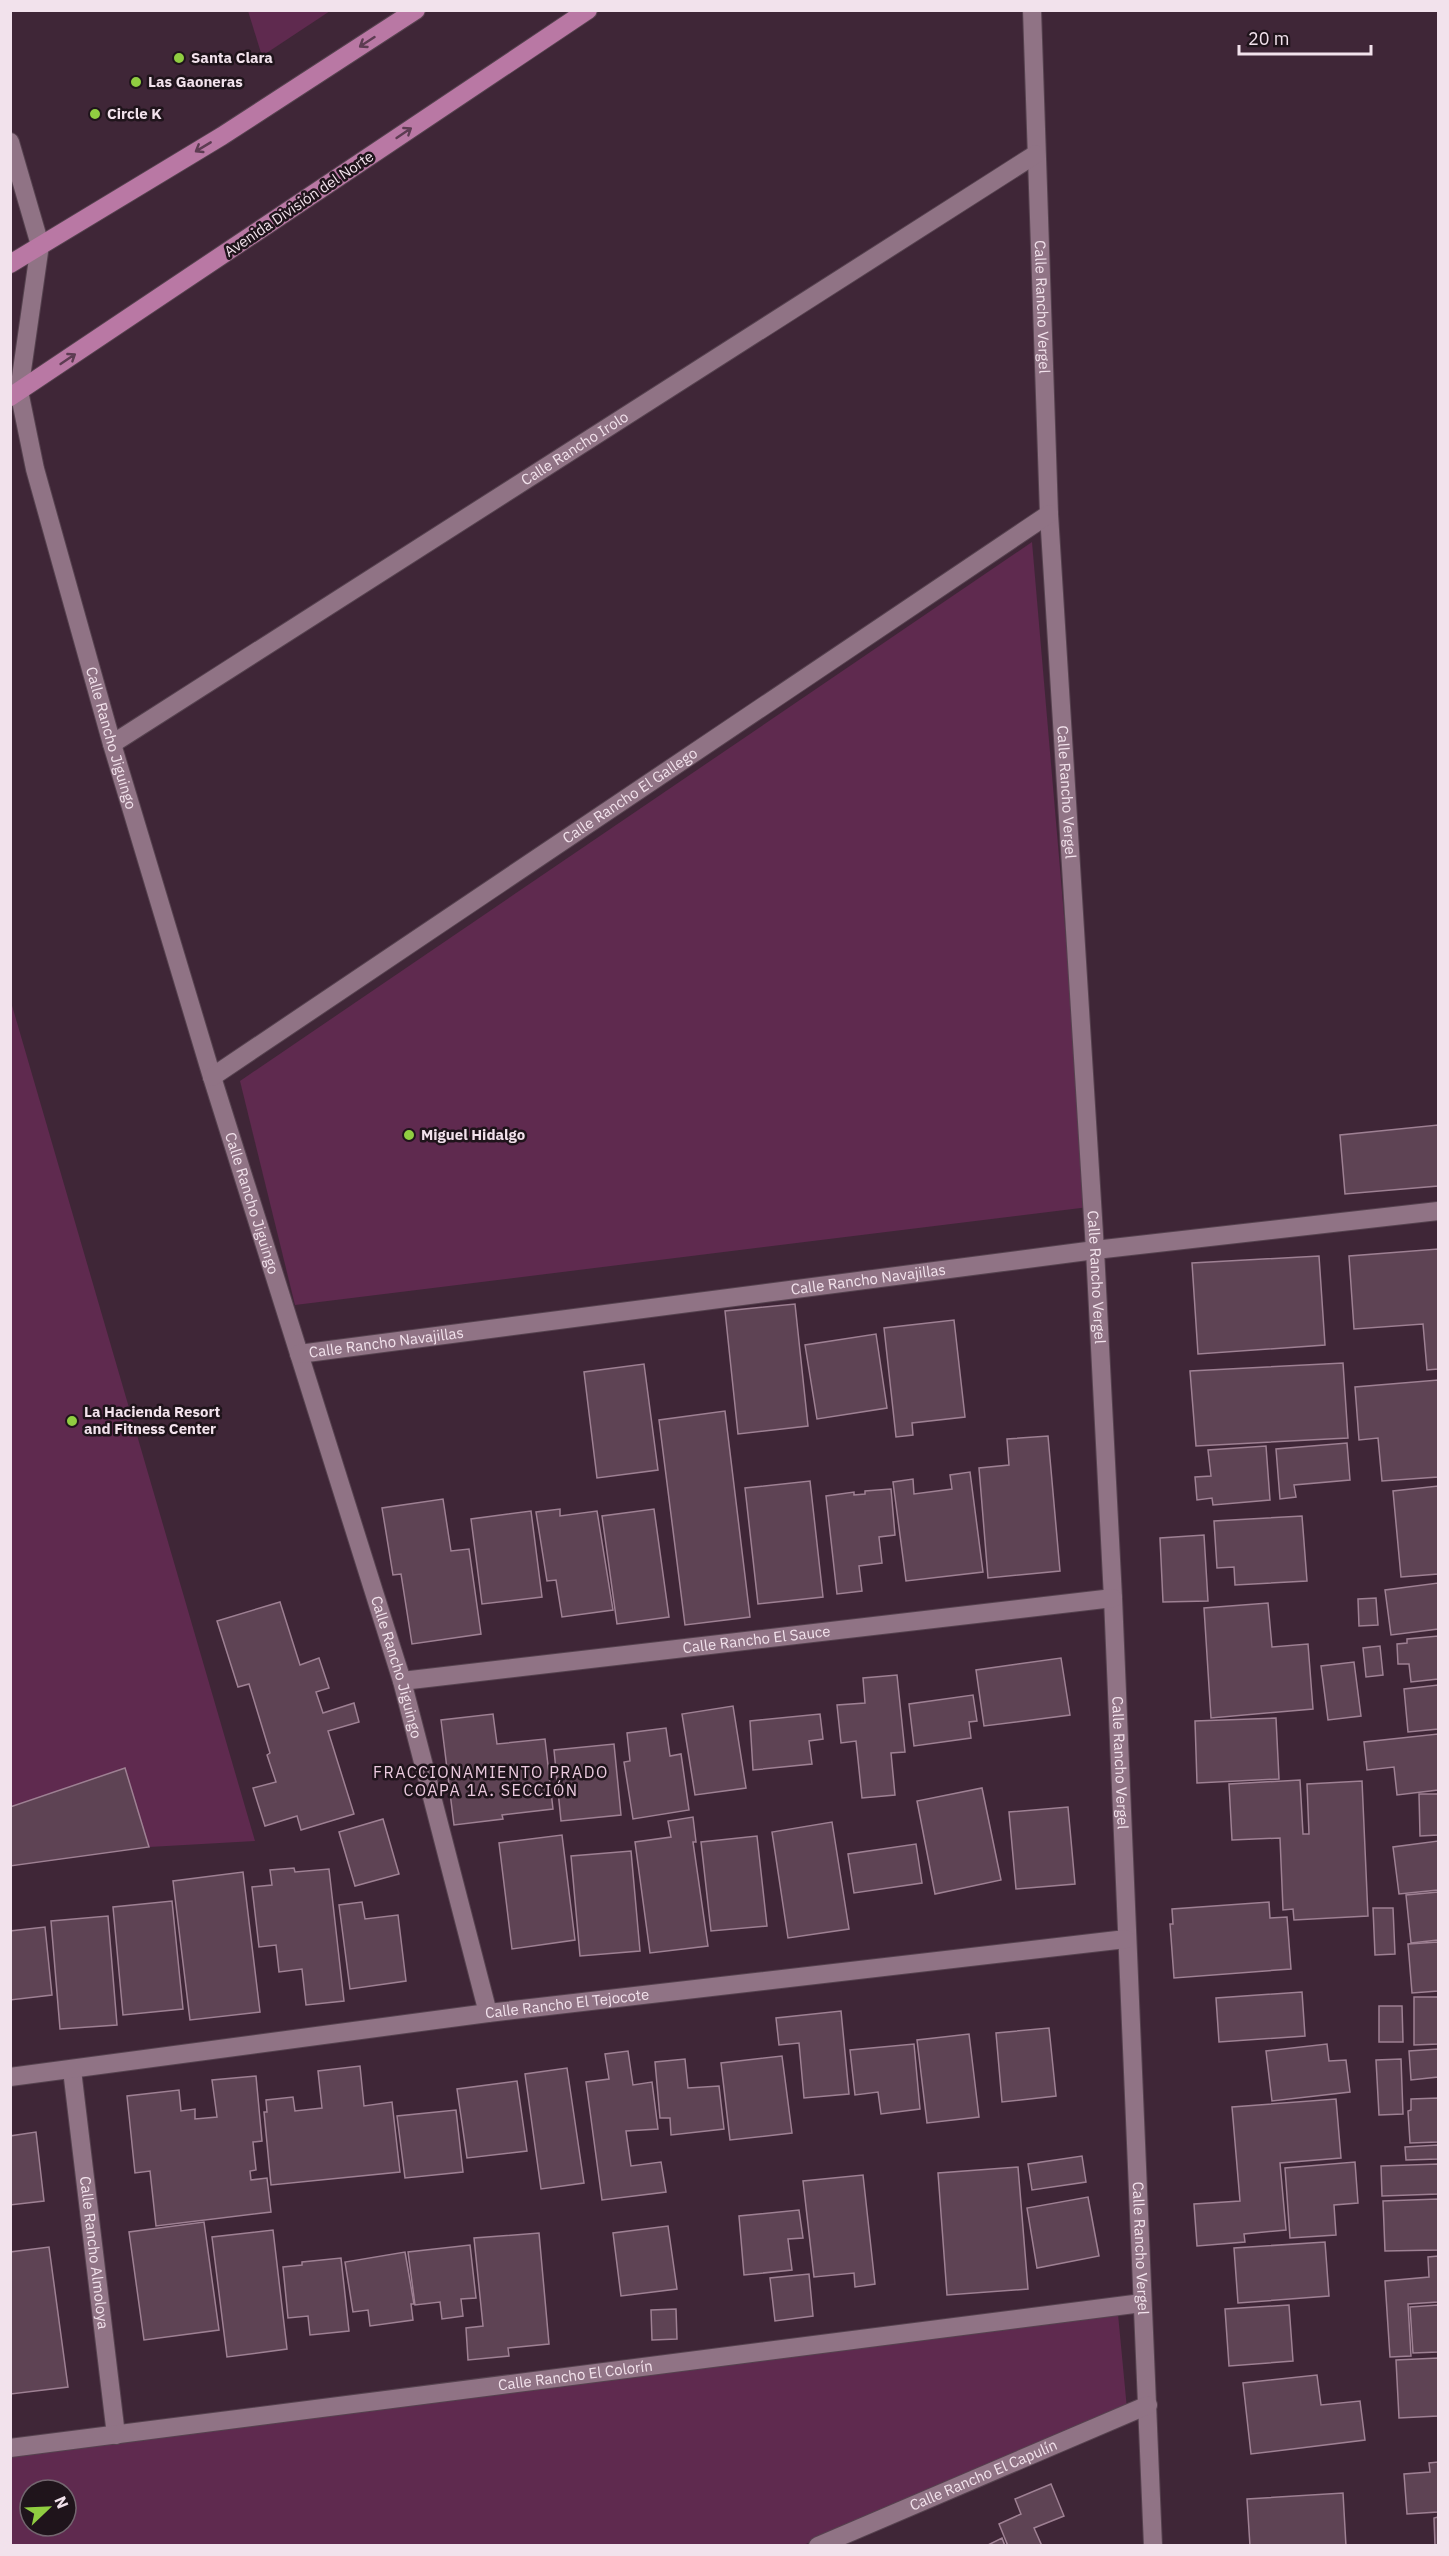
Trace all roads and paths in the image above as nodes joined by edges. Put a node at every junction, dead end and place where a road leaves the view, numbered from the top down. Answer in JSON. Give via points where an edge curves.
{"nodes":[{"id":1,"x":416,"y":10,"type":"edge"},
{"id":2,"x":588,"y":10,"type":"edge"},
{"id":3,"x":1032,"y":10,"type":"edge"},
{"id":4,"x":10,"y":142,"type":"edge"},
{"id":5,"x":1036,"y":154,"type":"junction"},
{"id":6,"x":40,"y":244,"type":"junction"},
{"id":7,"x":10,"y":264,"type":"edge"},
{"id":8,"x":15,"y":394,"type":"edge"},
{"id":9,"x":1049,"y":514,"type":"junction"},
{"id":10,"x":112,"y":744,"type":"junction"},
{"id":11,"x":212,"y":1077,"type":"junction"},
{"id":12,"x":1438,"y":1210,"type":"edge"},
{"id":13,"x":1095,"y":1250,"type":"junction"},
{"id":14,"x":299,"y":1354,"type":"junction"},
{"id":15,"x":1113,"y":1598,"type":"junction"},
{"id":16,"x":402,"y":1681,"type":"junction"},
{"id":17,"x":1126,"y":1939,"type":"junction"},
{"id":18,"x":488,"y":2013,"type":"junction"},
{"id":19,"x":72,"y":2070,"type":"junction"},
{"id":20,"x":10,"y":2077,"type":"edge"},
{"id":21,"x":1142,"y":2303,"type":"junction"},
{"id":22,"x":1148,"y":2405,"type":"junction"},
{"id":23,"x":117,"y":2435,"type":"junction"},
{"id":24,"x":10,"y":2448,"type":"edge"},
{"id":25,"x":818,"y":2546,"type":"edge"},
{"id":26,"x":1153,"y":2546,"type":"edge"}],
"edges":[{"from":1,"to":6,"type":"main road","one_way":true,"via":[[222,135]]},
{"from":8,"to":2,"type":"main road","name":"Avenida División del Norte","one_way":true},
{"from":3,"to":5,"type":"street","name":"Calle Rancho Vergel"},
{"from":4,"to":6,"type":"street"},
{"from":5,"to":9,"type":"street","name":"Calle Rancho Vergel"},
{"from":5,"to":10,"type":"street","name":"Calle Rancho Irolo"},
{"from":6,"to":7,"type":"main road"},
{"from":6,"to":8,"type":"street","name":"Calle Rancho Jiguingo"},
{"from":8,"to":10,"type":"street","name":"Calle Rancho Jiguingo"},
{"from":9,"to":11,"type":"street","name":"Calle Rancho El Gallego"},
{"from":9,"to":13,"type":"street","name":"Calle Rancho Vergel"},
{"from":10,"to":11,"type":"street","name":"Calle Rancho Jiguingo"},
{"from":11,"to":14,"type":"street","name":"Calle Rancho Jiguingo"},
{"from":12,"to":13,"type":"street","name":"Calle Rancho Navajillas"},
{"from":13,"to":14,"type":"street","name":"Calle Rancho Navajillas"},
{"from":13,"to":15,"type":"street","name":"Calle Rancho Vergel"},
{"from":14,"to":16,"type":"street","name":"Calle Rancho Jiguingo"},
{"from":15,"to":16,"type":"street","name":"Calle Rancho El Sauce"},
{"from":15,"to":17,"type":"street","name":"Calle Rancho Vergel"},
{"from":16,"to":18,"type":"street","name":"Calle Rancho Jiguingo"},
{"from":17,"to":18,"type":"street","name":"Calle Rancho El Tejocote"},
{"from":17,"to":21,"type":"street","name":"Calle Rancho Vergel"},
{"from":18,"to":19,"type":"street","name":"Calle Rancho El Tejocote"},
{"from":19,"to":20,"type":"street","name":"Calle Rancho El Tejocote"},
{"from":19,"to":23,"type":"street","name":"Calle Rancho Almoloya"},
{"from":21,"to":22,"type":"street","name":"Calle Rancho Vergel"},
{"from":21,"to":23,"type":"street","name":"Calle Rancho El Colorín"},
{"from":22,"to":25,"type":"street","name":"Calle Rancho El Capulín"},
{"from":22,"to":26,"type":"street","name":"Calle Rancho Vergel"},
{"from":23,"to":24,"type":"street","name":"Calle Rancho El Colorín"}]}
